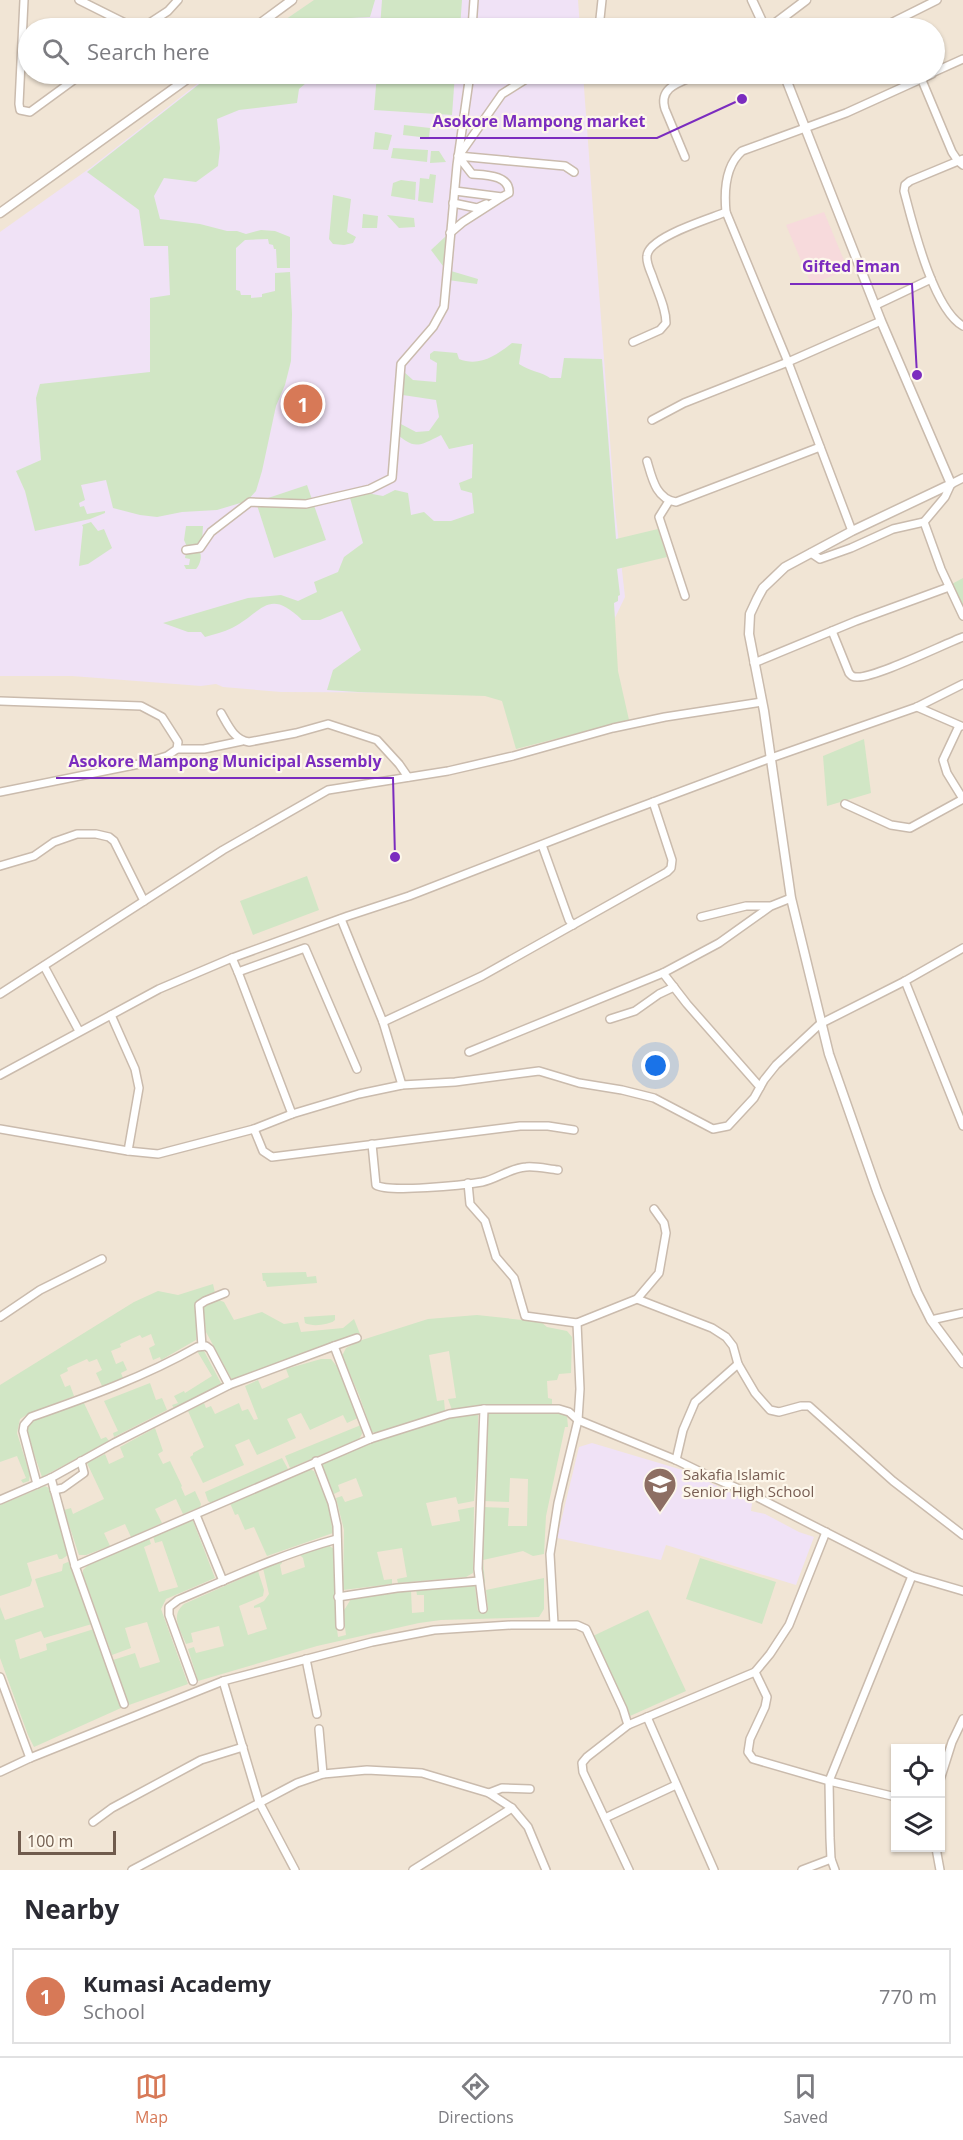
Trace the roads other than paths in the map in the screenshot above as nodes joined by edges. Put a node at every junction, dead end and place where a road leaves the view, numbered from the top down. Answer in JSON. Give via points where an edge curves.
{"nodes":[{"id":1,"x":24,"y":0,"type":"edge"},
{"id":2,"x":79,"y":0,"type":"edge"},
{"id":3,"x":178,"y":0,"type":"edge"},
{"id":4,"x":292,"y":0,"type":"edge"},
{"id":5,"x":474,"y":0,"type":"edge"},
{"id":6,"x":602,"y":0,"type":"edge"},
{"id":7,"x":752,"y":0,"type":"edge"},
{"id":8,"x":806,"y":0,"type":"edge"},
{"id":9,"x":937,"y":0,"type":"edge"},
{"id":10,"x":23,"y":18,"type":"edge"},
{"id":11,"x":115,"y":18,"type":"edge"},
{"id":12,"x":157,"y":18,"type":"edge"},
{"id":13,"x":268,"y":18,"type":"edge"},
{"id":14,"x":473,"y":18,"type":"edge"},
{"id":15,"x":600,"y":18,"type":"edge"},
{"id":16,"x":762,"y":18,"type":"edge"},
{"id":17,"x":781,"y":18,"type":"edge"},
{"id":18,"x":901,"y":18,"type":"edge"},
{"id":19,"x":963,"y":59,"type":"edge"},
{"id":20,"x":945,"y":67,"type":"edge"},
{"id":21,"x":20,"y":84,"type":"edge"},
{"id":22,"x":68,"y":84,"type":"edge"},
{"id":23,"x":180,"y":84,"type":"edge"},
{"id":24,"x":469,"y":84,"type":"edge"},
{"id":25,"x":518,"y":84,"type":"edge"},
{"id":26,"x":679,"y":84,"type":"edge"},
{"id":27,"x":788,"y":84,"type":"edge"},
{"id":28,"x":908,"y":84,"type":"edge"},
{"id":29,"x":924,"y":84,"type":"edge"},
{"id":30,"x":806,"y":126,"type":"junction"},
{"id":31,"x":459,"y":156,"type":"junction"},
{"id":32,"x":685,"y":157,"type":"dead end"},
{"id":33,"x":961,"y":162,"type":"edge"},
{"id":34,"x":574,"y":172,"type":"dead end"},
{"id":35,"x":457,"y":173,"type":"junction"},
{"id":36,"x":472,"y":174,"type":"junction"},
{"id":37,"x":455,"y":191,"type":"junction"},
{"id":38,"x":502,"y":197,"type":"junction"},
{"id":39,"x":453,"y":203,"type":"junction"},
{"id":40,"x":726,"y":212,"type":"junction"},
{"id":41,"x":0,"y":213,"type":"edge"},
{"id":42,"x":450,"y":233,"type":"junction"},
{"id":43,"x":931,"y":279,"type":"junction"},
{"id":44,"x":876,"y":305,"type":"junction"},
{"id":45,"x":881,"y":321,"type":"junction"},
{"id":46,"x":963,"y":326,"type":"edge"},
{"id":47,"x":633,"y":342,"type":"dead end"},
{"id":48,"x":788,"y":362,"type":"junction"},
{"id":49,"x":652,"y":420,"type":"dead end"},
{"id":50,"x":820,"y":447,"type":"junction"},
{"id":51,"x":646,"y":461,"type":"dead end"},
{"id":52,"x":963,"y":478,"type":"edge"},
{"id":53,"x":951,"y":484,"type":"junction"},
{"id":54,"x":669,"y":501,"type":"junction"},
{"id":55,"x":924,"y":522,"type":"junction"},
{"id":56,"x":852,"y":531,"type":"junction"},
{"id":57,"x":186,"y":550,"type":"dead end"},
{"id":58,"x":811,"y":553,"type":"junction"},
{"id":59,"x":949,"y":587,"type":"junction"},
{"id":60,"x":685,"y":596,"type":"dead end"},
{"id":61,"x":963,"y":616,"type":"edge"},
{"id":62,"x":832,"y":631,"type":"junction"},
{"id":63,"x":963,"y":637,"type":"edge"},
{"id":64,"x":754,"y":663,"type":"junction"},
{"id":65,"x":963,"y":684,"type":"edge"},
{"id":66,"x":0,"y":701,"type":"edge"},
{"id":67,"x":762,"y":702,"type":"junction"},
{"id":68,"x":917,"y":706,"type":"junction"},
{"id":69,"x":221,"y":713,"type":"dead end"},
{"id":70,"x":961,"y":726,"type":"edge"},
{"id":71,"x":242,"y":741,"type":"junction"},
{"id":72,"x":177,"y":749,"type":"junction"},
{"id":73,"x":771,"y":758,"type":"junction"},
{"id":74,"x":408,"y":777,"type":"junction"},
{"id":75,"x":0,"y":792,"type":"edge"},
{"id":76,"x":963,"y":799,"type":"edge"},
{"id":77,"x":653,"y":802,"type":"junction"},
{"id":78,"x":845,"y":804,"type":"dead end"},
{"id":79,"x":542,"y":844,"type":"junction"},
{"id":80,"x":0,"y":866,"type":"edge"},
{"id":81,"x":791,"y":898,"type":"junction"},
{"id":82,"x":144,"y":901,"type":"junction"},
{"id":83,"x":771,"y":906,"type":"junction"},
{"id":84,"x":701,"y":917,"type":"dead end"},
{"id":85,"x":341,"y":919,"type":"junction"},
{"id":86,"x":573,"y":925,"type":"junction"},
{"id":87,"x":299,"y":934,"type":"junction"},
{"id":88,"x":305,"y":948,"type":"junction"},
{"id":89,"x":963,"y":948,"type":"edge"},
{"id":90,"x":232,"y":958,"type":"junction"},
{"id":91,"x":44,"y":966,"type":"junction"},
{"id":92,"x":238,"y":972,"type":"junction"},
{"id":93,"x":663,"y":973,"type":"junction"},
{"id":94,"x":905,"y":981,"type":"junction"},
{"id":95,"x":674,"y":987,"type":"junction"},
{"id":96,"x":0,"y":994,"type":"edge"},
{"id":97,"x":111,"y":1015,"type":"junction"},
{"id":98,"x":610,"y":1019,"type":"dead end"},
{"id":99,"x":383,"y":1022,"type":"junction"},
{"id":100,"x":820,"y":1024,"type":"junction"},
{"id":101,"x":79,"y":1031,"type":"junction"},
{"id":102,"x":469,"y":1052,"type":"dead end"},
{"id":103,"x":357,"y":1070,"type":"dead end"},
{"id":104,"x":0,"y":1075,"type":"edge"},
{"id":105,"x":402,"y":1085,"type":"junction"},
{"id":106,"x":760,"y":1087,"type":"junction"},
{"id":107,"x":292,"y":1114,"type":"junction"},
{"id":108,"x":963,"y":1126,"type":"edge"},
{"id":109,"x":0,"y":1129,"type":"edge"},
{"id":110,"x":254,"y":1129,"type":"junction"},
{"id":111,"x":574,"y":1130,"type":"dead end"},
{"id":112,"x":372,"y":1144,"type":"junction"},
{"id":113,"x":128,"y":1151,"type":"junction"},
{"id":114,"x":558,"y":1170,"type":"dead end"},
{"id":115,"x":468,"y":1183,"type":"junction"},
{"id":116,"x":654,"y":1209,"type":"dead end"},
{"id":117,"x":102,"y":1259,"type":"dead end"},
{"id":118,"x":225,"y":1293,"type":"dead end"},
{"id":119,"x":637,"y":1299,"type":"junction"},
{"id":120,"x":963,"y":1313,"type":"edge"},
{"id":121,"x":0,"y":1317,"type":"edge"},
{"id":122,"x":931,"y":1320,"type":"junction"},
{"id":123,"x":577,"y":1323,"type":"junction"},
{"id":124,"x":357,"y":1338,"type":"dead end"},
{"id":125,"x":202,"y":1346,"type":"junction"},
{"id":126,"x":334,"y":1346,"type":"junction"},
{"id":127,"x":963,"y":1363,"type":"edge"},
{"id":128,"x":738,"y":1364,"type":"junction"},
{"id":129,"x":229,"y":1385,"type":"junction"},
{"id":130,"x":484,"y":1409,"type":"junction"},
{"id":131,"x":578,"y":1420,"type":"junction"},
{"id":132,"x":370,"y":1438,"type":"junction"},
{"id":133,"x":676,"y":1460,"type":"junction"},
{"id":134,"x":81,"y":1461,"type":"junction"},
{"id":135,"x":316,"y":1461,"type":"junction"},
{"id":136,"x":51,"y":1478,"type":"junction"},
{"id":137,"x":36,"y":1484,"type":"junction"},
{"id":138,"x":54,"y":1490,"type":"junction"},
{"id":139,"x":0,"y":1500,"type":"edge"},
{"id":140,"x":196,"y":1515,"type":"junction"},
{"id":141,"x":826,"y":1532,"type":"junction"},
{"id":142,"x":963,"y":1534,"type":"edge"},
{"id":143,"x":337,"y":1539,"type":"junction"},
{"id":144,"x":75,"y":1566,"type":"junction"},
{"id":145,"x":912,"y":1576,"type":"junction"},
{"id":146,"x":223,"y":1581,"type":"junction"},
{"id":147,"x":479,"y":1581,"type":"junction"},
{"id":148,"x":963,"y":1591,"type":"edge"},
{"id":149,"x":338,"y":1597,"type":"junction"},
{"id":150,"x":483,"y":1609,"type":"dead end"},
{"id":151,"x":554,"y":1624,"type":"junction"},
{"id":152,"x":340,"y":1626,"type":"dead end"},
{"id":153,"x":306,"y":1659,"type":"junction"},
{"id":154,"x":755,"y":1672,"type":"junction"},
{"id":155,"x":0,"y":1677,"type":"edge"},
{"id":156,"x":193,"y":1681,"type":"dead end"},
{"id":157,"x":223,"y":1682,"type":"junction"},
{"id":158,"x":124,"y":1704,"type":"dead end"},
{"id":159,"x":317,"y":1714,"type":"dead end"},
{"id":160,"x":647,"y":1717,"type":"junction"},
{"id":161,"x":963,"y":1719,"type":"edge"},
{"id":162,"x":628,"y":1725,"type":"junction"},
{"id":163,"x":319,"y":1729,"type":"dead end"},
{"id":164,"x":243,"y":1747,"type":"junction"},
{"id":165,"x":30,"y":1758,"type":"junction"},
{"id":166,"x":945,"y":1764,"type":"edge"},
{"id":167,"x":0,"y":1772,"type":"edge"},
{"id":168,"x":323,"y":1774,"type":"junction"},
{"id":169,"x":829,"y":1781,"type":"junction"},
{"id":170,"x":676,"y":1785,"type":"junction"},
{"id":171,"x":530,"y":1789,"type":"dead end"},
{"id":172,"x":489,"y":1793,"type":"junction"},
{"id":173,"x":891,"y":1796,"type":"edge"},
{"id":174,"x":259,"y":1802,"type":"junction"},
{"id":175,"x":512,"y":1808,"type":"junction"},
{"id":176,"x":605,"y":1818,"type":"junction"},
{"id":177,"x":93,"y":1822,"type":"dead end"},
{"id":178,"x":937,"y":1852,"type":"edge"},
{"id":179,"x":831,"y":1859,"type":"junction"},
{"id":180,"x":425,"y":1867,"type":"edge"},
{"id":181,"x":132,"y":1870,"type":"edge"},
{"id":182,"x":295,"y":1870,"type":"edge"},
{"id":183,"x":413,"y":1870,"type":"edge"},
{"id":184,"x":546,"y":1870,"type":"edge"},
{"id":185,"x":629,"y":1870,"type":"edge"},
{"id":186,"x":714,"y":1870,"type":"edge"},
{"id":187,"x":802,"y":1870,"type":"edge"},
{"id":188,"x":835,"y":1870,"type":"edge"},
{"id":189,"x":940,"y":1870,"type":"edge"}],
"edges":[{"from":1,"to":10,"type":"street"},
{"from":2,"to":11,"type":"street"},
{"from":3,"to":12,"type":"street"},
{"from":4,"to":13,"type":"street"},
{"from":5,"to":14,"type":"street"},
{"from":6,"to":15,"type":"street"},
{"from":7,"to":16,"type":"street"},
{"from":8,"to":17,"type":"street"},
{"from":9,"to":18,"type":"street"},
{"from":19,"to":20,"type":"street"},
{"from":21,"to":22,"type":"street","via":[[20,110],[30,112]]},
{"from":23,"to":41,"type":"street"},
{"from":24,"to":31,"type":"street"},
{"from":25,"to":31,"type":"street","via":[[502,94]]},
{"from":26,"to":32,"type":"street","via":[[663,94],[663,101]]},
{"from":27,"to":30,"type":"street"},
{"from":28,"to":30,"type":"street","via":[[846,113]]},
{"from":29,"to":33,"type":"street"},
{"from":30,"to":40,"type":"street","via":[[749,147],[736,156],[725,188]]},
{"from":30,"to":44,"type":"street"},
{"from":31,"to":34,"type":"street","via":[[565,166]]},
{"from":31,"to":35,"type":"street"},
{"from":31,"to":36,"type":"street"},
{"from":33,"to":43,"type":"street","via":[[904,185]]},
{"from":35,"to":36,"type":"street"},
{"from":35,"to":37,"type":"street"},
{"from":36,"to":38,"type":"street","via":[[494,176],[506,182],[509,193]]},
{"from":37,"to":38,"type":"street"},
{"from":37,"to":39,"type":"street"},
{"from":38,"to":39,"type":"street","via":[[477,208]]},
{"from":38,"to":42,"type":"street"},
{"from":39,"to":42,"type":"street"},
{"from":40,"to":47,"type":"street","via":[[661,238],[651,246],[647,255],[666,323],[660,330]]},
{"from":40,"to":48,"type":"street"},
{"from":42,"to":57,"type":"street","via":[[444,307],[433,327],[401,364],[392,478],[370,489],[306,504],[250,502],[211,532],[200,548]]},
{"from":43,"to":44,"type":"street"},
{"from":43,"to":46,"type":"street","via":[[945,310]]},
{"from":44,"to":45,"type":"street"},
{"from":45,"to":48,"type":"street"},
{"from":45,"to":53,"type":"street"},
{"from":48,"to":49,"type":"street","via":[[684,403]]},
{"from":48,"to":50,"type":"street"},
{"from":50,"to":54,"type":"street","via":[[676,502]]},
{"from":50,"to":56,"type":"street"},
{"from":51,"to":54,"type":"street","via":[[654,484]]},
{"from":52,"to":53,"type":"street"},
{"from":53,"to":55,"type":"street"},
{"from":53,"to":56,"type":"street"},
{"from":54,"to":60,"type":"street","via":[[659,517]]},
{"from":55,"to":58,"type":"street","via":[[893,529],[820,559]]},
{"from":55,"to":59,"type":"street"},
{"from":56,"to":58,"type":"street"},
{"from":58,"to":64,"type":"street","via":[[785,567],[757,598],[750,614],[749,634]]},
{"from":59,"to":61,"type":"street"},
{"from":59,"to":62,"type":"street"},
{"from":62,"to":63,"type":"street","via":[[849,673],[858,677]]},
{"from":62,"to":64,"type":"street"},
{"from":64,"to":67,"type":"street"},
{"from":65,"to":68,"type":"street"},
{"from":66,"to":72,"type":"street","via":[[141,706],[162,717],[178,742]]},
{"from":67,"to":73,"type":"street"},
{"from":67,"to":74,"type":"street","via":[[613,728],[493,761]]},
{"from":68,"to":70,"type":"street"},
{"from":68,"to":73,"type":"street"},
{"from":69,"to":71,"type":"street"},
{"from":70,"to":76,"type":"street","via":[[943,760]]},
{"from":71,"to":72,"type":"street","via":[[204,750]]},
{"from":71,"to":74,"type":"street","via":[[328,724],[377,740]]},
{"from":72,"to":75,"type":"street","via":[[144,763]]},
{"from":73,"to":77,"type":"street"},
{"from":73,"to":81,"type":"street"},
{"from":74,"to":82,"type":"street","via":[[345,786],[315,796]]},
{"from":76,"to":78,"type":"street","via":[[910,828],[891,825]]},
{"from":77,"to":79,"type":"street"},
{"from":77,"to":86,"type":"street","via":[[672,860],[671,868]]},
{"from":79,"to":85,"type":"street"},
{"from":79,"to":86,"type":"street"},
{"from":80,"to":82,"type":"street","via":[[34,856],[68,836],[109,837]]},
{"from":81,"to":83,"type":"street"},
{"from":81,"to":100,"type":"street"},
{"from":82,"to":91,"type":"street"},
{"from":83,"to":84,"type":"street","via":[[746,906]]},
{"from":83,"to":93,"type":"street","via":[[718,943]]},
{"from":85,"to":87,"type":"street"},
{"from":85,"to":99,"type":"street"},
{"from":86,"to":99,"type":"street","via":[[482,976]]},
{"from":87,"to":88,"type":"street"},
{"from":87,"to":90,"type":"street"},
{"from":88,"to":92,"type":"street"},
{"from":88,"to":103,"type":"street"},
{"from":89,"to":94,"type":"street"},
{"from":90,"to":92,"type":"street"},
{"from":90,"to":97,"type":"street","via":[[159,989]]},
{"from":91,"to":96,"type":"street"},
{"from":91,"to":101,"type":"street"},
{"from":92,"to":107,"type":"street"},
{"from":93,"to":95,"type":"street"},
{"from":93,"to":102,"type":"street"},
{"from":94,"to":100,"type":"street"},
{"from":94,"to":108,"type":"street"},
{"from":95,"to":98,"type":"street","via":[[635,1011]]},
{"from":95,"to":106,"type":"street"},
{"from":97,"to":101,"type":"street"},
{"from":97,"to":113,"type":"street","via":[[140,1088]]},
{"from":99,"to":105,"type":"street"},
{"from":100,"to":106,"type":"street","via":[[776,1065]]},
{"from":100,"to":122,"type":"street","via":[[877,1191]]},
{"from":101,"to":104,"type":"street"},
{"from":105,"to":106,"type":"street","via":[[539,1071],[654,1098],[713,1129],[728,1126],[736,1119]]},
{"from":105,"to":107,"type":"street"},
{"from":107,"to":110,"type":"street"},
{"from":109,"to":113,"type":"street"},
{"from":110,"to":112,"type":"street","via":[[263,1152],[272,1157]]},
{"from":110,"to":113,"type":"street","via":[[158,1154]]},
{"from":111,"to":112,"type":"street","via":[[520,1126]]},
{"from":112,"to":115,"type":"street","via":[[379,1187]]},
{"from":114,"to":115,"type":"street","via":[[526,1167],[484,1182]]},
{"from":115,"to":123,"type":"street","via":[[470,1204],[485,1221],[496,1257],[514,1278],[525,1316]]},
{"from":116,"to":119,"type":"street","via":[[666,1233],[659,1273]]},
{"from":117,"to":121,"type":"street","via":[[40,1290]]},
{"from":118,"to":125,"type":"street","via":[[199,1305]]},
{"from":119,"to":123,"type":"street"},
{"from":119,"to":128,"type":"street","via":[[726,1337]]},
{"from":120,"to":122,"type":"street"},
{"from":122,"to":127,"type":"street"},
{"from":123,"to":131,"type":"street"},
{"from":124,"to":126,"type":"street"},
{"from":125,"to":129,"type":"street","via":[[210,1349]]},
{"from":125,"to":137,"type":"street","via":[[113,1388],[31,1417],[23,1431]]},
{"from":126,"to":129,"type":"street"},
{"from":126,"to":132,"type":"street"},
{"from":128,"to":133,"type":"street","via":[[695,1402]]},
{"from":128,"to":142,"type":"street","via":[[770,1410],[809,1406],[893,1481]]},
{"from":129,"to":134,"type":"street"},
{"from":130,"to":131,"type":"street","via":[[560,1409]]},
{"from":130,"to":132,"type":"street","via":[[449,1414]]},
{"from":130,"to":147,"type":"street"},
{"from":131,"to":133,"type":"street"},
{"from":131,"to":151,"type":"street","via":[[550,1554]]},
{"from":132,"to":135,"type":"street"},
{"from":133,"to":141,"type":"street"},
{"from":134,"to":136,"type":"street"},
{"from":134,"to":138,"type":"street","via":[[84,1473]]},
{"from":135,"to":140,"type":"street"},
{"from":135,"to":143,"type":"street","via":[[332,1503]]},
{"from":136,"to":137,"type":"street"},
{"from":136,"to":138,"type":"street"},
{"from":137,"to":139,"type":"street"},
{"from":138,"to":144,"type":"street"},
{"from":140,"to":144,"type":"street"},
{"from":140,"to":146,"type":"street"},
{"from":141,"to":145,"type":"street"},
{"from":141,"to":154,"type":"street","via":[[789,1625]]},
{"from":143,"to":146,"type":"street","via":[[300,1549]]},
{"from":143,"to":149,"type":"street"},
{"from":144,"to":158,"type":"street"},
{"from":145,"to":148,"type":"street"},
{"from":145,"to":169,"type":"street"},
{"from":146,"to":156,"type":"street","via":[[169,1607]]},
{"from":147,"to":149,"type":"street"},
{"from":147,"to":150,"type":"street"},
{"from":149,"to":152,"type":"street"},
{"from":151,"to":153,"type":"street","via":[[434,1630]]},
{"from":151,"to":162,"type":"street","via":[[586,1629]]},
{"from":153,"to":157,"type":"street"},
{"from":153,"to":159,"type":"street"},
{"from":154,"to":160,"type":"street"},
{"from":154,"to":169,"type":"street","via":[[767,1697],[750,1739],[749,1755]]},
{"from":155,"to":165,"type":"street"},
{"from":157,"to":164,"type":"street"},
{"from":157,"to":165,"type":"street"},
{"from":160,"to":162,"type":"street"},
{"from":160,"to":170,"type":"street"},
{"from":161,"to":166,"type":"street"},
{"from":162,"to":176,"type":"street","via":[[582,1763]]},
{"from":163,"to":168,"type":"street"},
{"from":164,"to":174,"type":"street"},
{"from":164,"to":177,"type":"street","via":[[201,1760],[111,1808]]},
{"from":165,"to":167,"type":"street"},
{"from":168,"to":172,"type":"street","via":[[367,1770],[422,1773]]},
{"from":168,"to":174,"type":"street"},
{"from":169,"to":173,"type":"street"},
{"from":169,"to":179,"type":"street"},
{"from":170,"to":176,"type":"street"},
{"from":170,"to":186,"type":"street"},
{"from":171,"to":172,"type":"street","via":[[502,1788]]},
{"from":172,"to":175,"type":"street"},
{"from":174,"to":181,"type":"street"},
{"from":174,"to":182,"type":"street"},
{"from":175,"to":180,"type":"street"},
{"from":175,"to":184,"type":"street","via":[[528,1827]]},
{"from":176,"to":185,"type":"street"},
{"from":178,"to":189,"type":"street"},
{"from":179,"to":187,"type":"street"},
{"from":179,"to":188,"type":"street"},
{"from":180,"to":183,"type":"street"}]}
